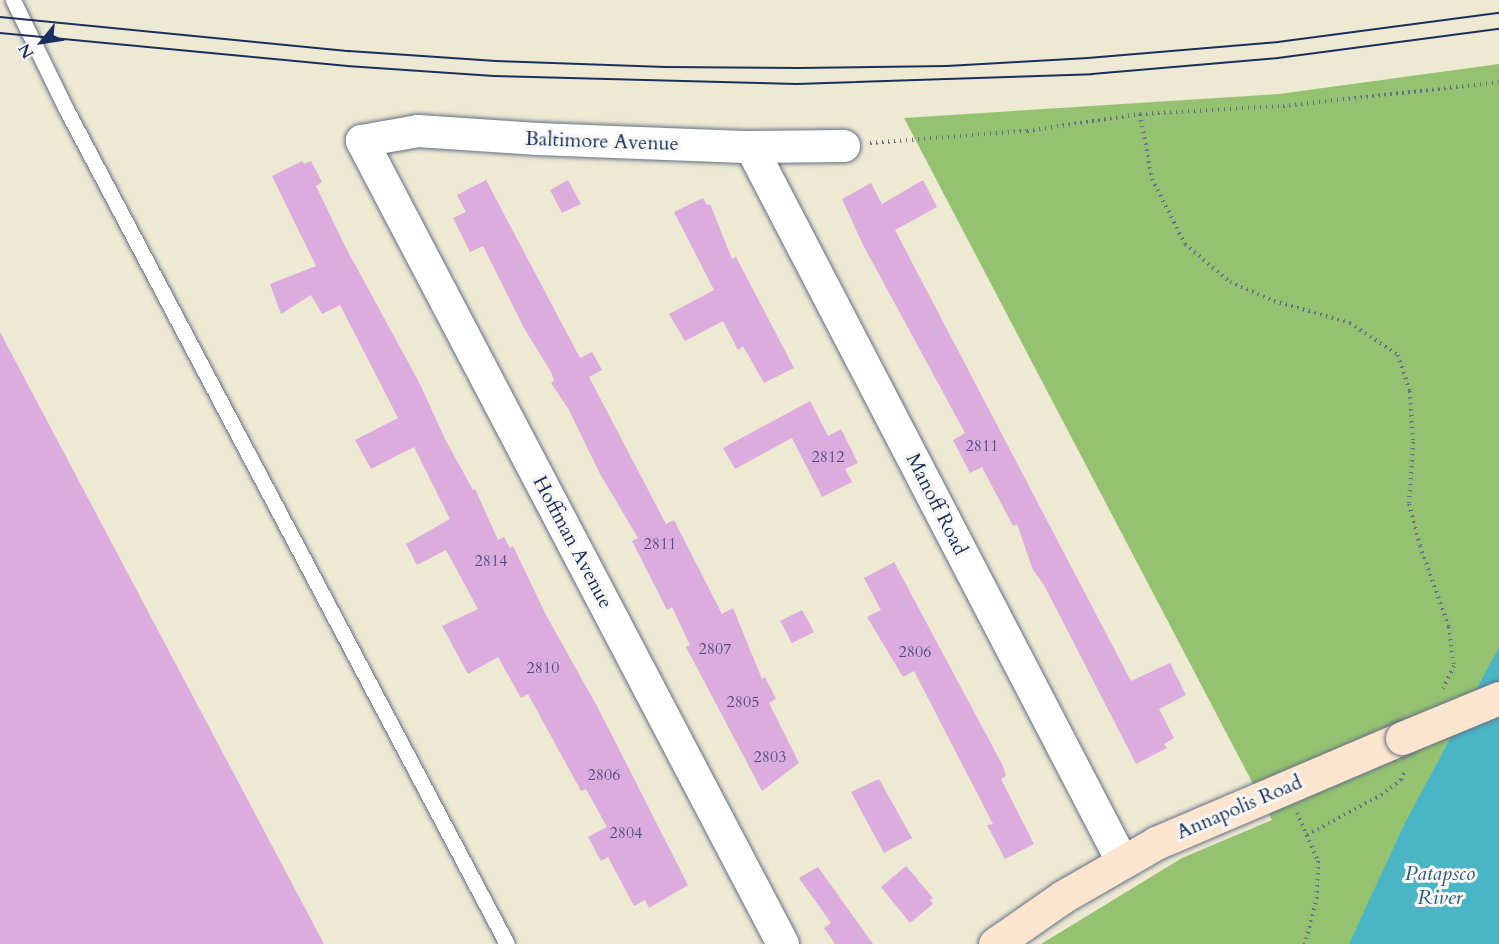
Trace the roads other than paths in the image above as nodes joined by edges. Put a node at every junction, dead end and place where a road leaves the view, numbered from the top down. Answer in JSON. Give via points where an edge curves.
{"nodes":[{"id":1,"x":13,"y":0,"type":"edge"},
{"id":2,"x":362,"y":141,"type":"joint"},
{"id":3,"x":844,"y":146,"type":"road end"},
{"id":4,"x":751,"y":147,"type":"junction"},
{"id":5,"x":1499,"y":698,"type":"edge"},
{"id":6,"x":1122,"y":861,"type":"junction"},
{"id":7,"x":507,"y":944,"type":"edge"},
{"id":8,"x":783,"y":944,"type":"edge"},
{"id":9,"x":995,"y":944,"type":"edge"}],
"edges":[{"from":1,"to":7,"type":"lane","via":[[66,109]]},
{"from":2,"to":4,"type":"street","name":"Baltimore Avenue","via":[[418,130]]},
{"from":2,"to":8,"type":"street","name":"Hoffman Avenue"},
{"from":3,"to":4,"type":"street","name":"Baltimore Avenue"},
{"from":4,"to":6,"type":"street","name":"Manoff Road"},
{"from":5,"to":6,"type":"main road","name":"Annapolis Road","bridge":true,"via":[[1406,749],[1282,788]]},
{"from":6,"to":9,"type":"main road","name":"Annapolis Road"}]}
